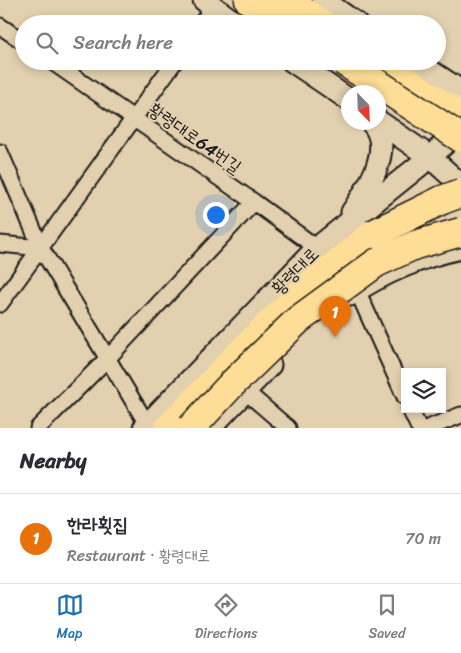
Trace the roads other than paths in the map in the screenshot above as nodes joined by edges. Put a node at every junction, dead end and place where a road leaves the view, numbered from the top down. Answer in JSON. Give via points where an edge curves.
{"nodes":[{"id":1,"x":249,"y":0,"type":"edge"},
{"id":2,"x":287,"y":0,"type":"edge"},
{"id":3,"x":323,"y":0,"type":"edge"},
{"id":4,"x":272,"y":15,"type":"edge"},
{"id":5,"x":308,"y":15,"type":"edge"},
{"id":6,"x":345,"y":15,"type":"edge"},
{"id":7,"x":0,"y":26,"type":"edge"},
{"id":8,"x":15,"y":36,"type":"edge"},
{"id":9,"x":64,"y":70,"type":"edge"},
{"id":10,"x":168,"y":70,"type":"edge"},
{"id":11,"x":305,"y":70,"type":"edge"},
{"id":12,"x":357,"y":70,"type":"edge"},
{"id":13,"x":390,"y":70,"type":"edge"},
{"id":14,"x":435,"y":70,"type":"edge"},
{"id":15,"x":451,"y":77,"type":"edge"},
{"id":16,"x":461,"y":90,"type":"edge"},
{"id":17,"x":341,"y":94,"type":"edge"},
{"id":18,"x":461,"y":117,"type":"edge"},
{"id":19,"x":133,"y":119,"type":"junction"},
{"id":20,"x":386,"y":126,"type":"edge"},
{"id":21,"x":461,"y":129,"type":"edge"},
{"id":22,"x":377,"y":130,"type":"edge"},
{"id":23,"x":461,"y":138,"type":"edge"},
{"id":24,"x":0,"y":152,"type":"edge"},
{"id":25,"x":430,"y":157,"type":"junction"},
{"id":26,"x":461,"y":171,"type":"edge"},
{"id":27,"x":461,"y":185,"type":"edge"},
{"id":28,"x":461,"y":193,"type":"edge"},
{"id":29,"x":254,"y":202,"type":"junction"},
{"id":30,"x":339,"y":230,"type":"junction"},
{"id":31,"x":461,"y":232,"type":"edge"},
{"id":32,"x":0,"y":244,"type":"edge"},
{"id":33,"x":41,"y":248,"type":"junction"},
{"id":34,"x":317,"y":248,"type":"junction"},
{"id":35,"x":461,"y":248,"type":"edge"},
{"id":36,"x":357,"y":290,"type":"junction"},
{"id":37,"x":0,"y":304,"type":"edge"},
{"id":38,"x":305,"y":328,"type":"junction"},
{"id":39,"x":107,"y":359,"type":"junction"},
{"id":40,"x":401,"y":388,"type":"edge"},
{"id":41,"x":246,"y":391,"type":"junction"},
{"id":42,"x":412,"y":413,"type":"edge"},
{"id":43,"x":461,"y":415,"type":"edge"},
{"id":44,"x":153,"y":427,"type":"edge"},
{"id":45,"x":38,"y":428,"type":"edge"},
{"id":46,"x":191,"y":428,"type":"edge"},
{"id":47,"x":210,"y":428,"type":"edge"},
{"id":48,"x":288,"y":428,"type":"edge"},
{"id":49,"x":419,"y":428,"type":"edge"},
{"id":50,"x":428,"y":428,"type":"edge"}],
"edges":[{"from":1,"to":4,"type":"highway"},
{"from":2,"to":5,"type":"highway"},
{"from":3,"to":6,"type":"main road"},
{"from":7,"to":8,"type":"street"},
{"from":9,"to":19,"type":"street","name":"황령대로64번길"},
{"from":10,"to":19,"type":"street"},
{"from":11,"to":17,"type":"main road"},
{"from":12,"to":23,"type":"highway","bridge":true},
{"from":13,"to":18,"type":"highway"},
{"from":14,"to":15,"type":"main road"},
{"from":15,"to":16,"type":"main road"},
{"from":19,"to":29,"type":"street","name":"황령대로64번길"},
{"from":19,"to":33,"type":"street"},
{"from":20,"to":25,"type":"main road"},
{"from":21,"to":25,"type":"main road","name":"황령대로"},
{"from":22,"to":30,"type":"main road","via":[[382,148],[377,166],[365,193]]},
{"from":24,"to":33,"type":"street"},
{"from":25,"to":26,"type":"main road"},
{"from":25,"to":27,"type":"main road"},
{"from":25,"to":30,"type":"main road","name":"황령대로"},
{"from":27,"to":38,"type":"main road","via":[[349,276]]},
{"from":28,"to":44,"type":"highway","bridge":true,"via":[[373,234],[305,290],[234,359]]},
{"from":29,"to":34,"type":"street","name":"황령대로64번길"},
{"from":29,"to":39,"type":"street"},
{"from":30,"to":34,"type":"main road","name":"황령대로"},
{"from":31,"to":46,"type":"highway","bridge":true,"via":[[415,245],[376,264],[298,320]]},
{"from":32,"to":33,"type":"street"},
{"from":33,"to":37,"type":"street"},
{"from":33,"to":39,"type":"street"},
{"from":34,"to":44,"type":"main road","name":"황령대로"},
{"from":35,"to":36,"type":"main road","via":[[439,253]]},
{"from":36,"to":38,"type":"main road"},
{"from":36,"to":40,"type":"street"},
{"from":38,"to":41,"type":"main road"},
{"from":39,"to":44,"type":"street"},
{"from":39,"to":45,"type":"street"},
{"from":41,"to":47,"type":"main road"},
{"from":41,"to":48,"type":"street"},
{"from":42,"to":49,"type":"street"},
{"from":43,"to":50,"type":"street"}]}
